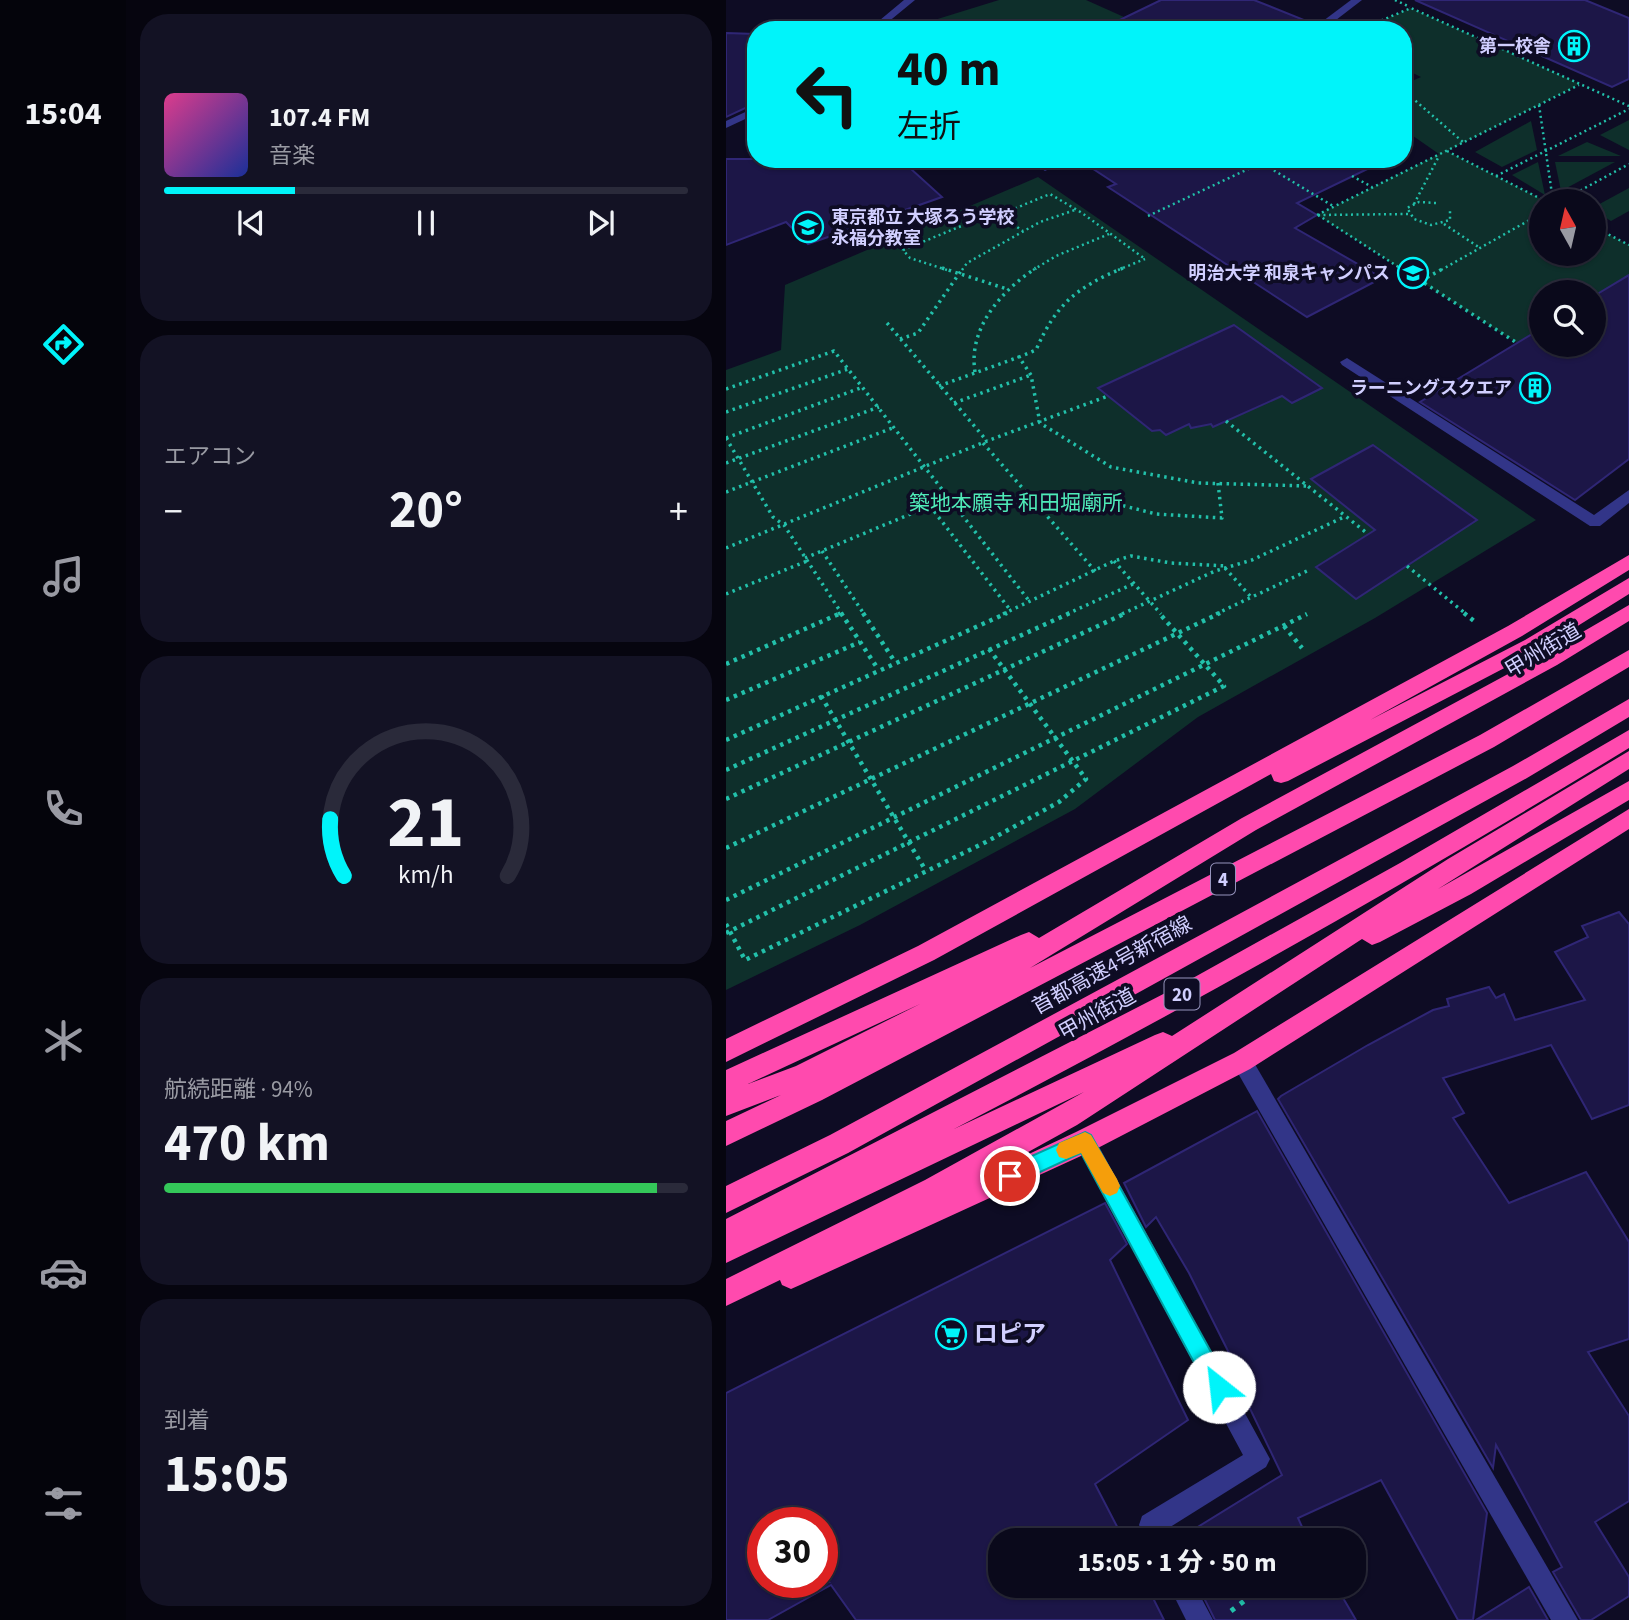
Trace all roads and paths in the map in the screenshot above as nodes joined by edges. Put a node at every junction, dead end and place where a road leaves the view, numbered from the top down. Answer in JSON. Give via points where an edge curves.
{"nodes":[{"id":1,"x":910,"y":0,"type":"edge"},
{"id":2,"x":1357,"y":0,"type":"edge"},
{"id":3,"x":1395,"y":0,"type":"edge"},
{"id":4,"x":1411,"y":8,"type":"junction"},
{"id":5,"x":884,"y":21,"type":"edge"},
{"id":6,"x":1328,"y":21,"type":"edge"},
{"id":7,"x":1381,"y":21,"type":"edge"},
{"id":8,"x":1580,"y":84,"type":"junction"},
{"id":9,"x":1412,"y":98,"type":"edge"},
{"id":10,"x":1539,"y":105,"type":"junction"},
{"id":11,"x":1629,"y":108,"type":"edge"},
{"id":12,"x":747,"y":114,"type":"edge"},
{"id":13,"x":726,"y":125,"type":"edge"},
{"id":14,"x":1463,"y":142,"type":"junction"},
{"id":15,"x":1446,"y":150,"type":"junction"},
{"id":16,"x":1546,"y":152,"type":"junction"},
{"id":17,"x":1440,"y":154,"type":"junction"},
{"id":18,"x":1629,"y":163,"type":"edge"},
{"id":19,"x":1250,"y":168,"type":"edge"},
{"id":20,"x":1269,"y":168,"type":"edge"},
{"id":21,"x":1411,"y":168,"type":"edge"},
{"id":22,"x":1412,"y":168,"type":"edge"},
{"id":23,"x":1352,"y":176,"type":"dead end"},
{"id":24,"x":1496,"y":176,"type":"junction"},
{"id":25,"x":1372,"y":187,"type":"junction"},
{"id":26,"x":1551,"y":189,"type":"edge"},
{"id":27,"x":1582,"y":189,"type":"edge"},
{"id":28,"x":1529,"y":193,"type":"edge"},
{"id":29,"x":1436,"y":203,"type":"dead end"},
{"id":30,"x":1414,"y":205,"type":"junction"},
{"id":31,"x":1333,"y":206,"type":"junction"},
{"id":32,"x":1075,"y":209,"type":"junction"},
{"id":33,"x":1450,"y":211,"type":"dead end"},
{"id":34,"x":1409,"y":214,"type":"junction"},
{"id":35,"x":999,"y":215,"type":"junction"},
{"id":36,"x":1317,"y":215,"type":"junction"},
{"id":37,"x":1148,"y":216,"type":"dead end"},
{"id":38,"x":1529,"y":220,"type":"edge"},
{"id":39,"x":1443,"y":223,"type":"junction"},
{"id":40,"x":1023,"y":231,"type":"junction"},
{"id":41,"x":1110,"y":233,"type":"junction"},
{"id":42,"x":1606,"y":233,"type":"edge"},
{"id":43,"x":1629,"y":245,"type":"edge"},
{"id":44,"x":1480,"y":248,"type":"junction"},
{"id":45,"x":958,"y":274,"type":"junction"},
{"id":46,"x":1421,"y":281,"type":"junction"},
{"id":47,"x":1007,"y":289,"type":"junction"},
{"id":48,"x":887,"y":323,"type":"dead end"},
{"id":49,"x":900,"y":339,"type":"junction"},
{"id":50,"x":1518,"y":343,"type":"dead end"},
{"id":51,"x":1019,"y":357,"type":"junction"},
{"id":52,"x":1347,"y":362,"type":"dead end"},
{"id":53,"x":848,"y":369,"type":"junction"},
{"id":54,"x":975,"y":372,"type":"junction"},
{"id":55,"x":1030,"y":375,"type":"junction"},
{"id":56,"x":939,"y":386,"type":"junction"},
{"id":57,"x":862,"y":387,"type":"junction"},
{"id":58,"x":726,"y":389,"type":"edge"},
{"id":59,"x":1108,"y":396,"type":"dead end"},
{"id":60,"x":954,"y":403,"type":"junction"},
{"id":61,"x":879,"y":407,"type":"junction"},
{"id":62,"x":726,"y":412,"type":"edge"},
{"id":63,"x":1226,"y":421,"type":"dead end"},
{"id":64,"x":1040,"y":423,"type":"junction"},
{"id":65,"x":895,"y":427,"type":"junction"},
{"id":66,"x":726,"y":438,"type":"edge"},
{"id":67,"x":985,"y":442,"type":"junction"},
{"id":68,"x":738,"y":458,"type":"junction"},
{"id":69,"x":726,"y":463,"type":"edge"},
{"id":70,"x":924,"y":468,"type":"junction"},
{"id":71,"x":753,"y":482,"type":"junction"},
{"id":72,"x":1218,"y":484,"type":"junction"},
{"id":73,"x":1308,"y":486,"type":"junction"},
{"id":74,"x":726,"y":492,"type":"edge"},
{"id":75,"x":1629,"y":495,"type":"edge"},
{"id":76,"x":1089,"y":496,"type":"dead end"},
{"id":77,"x":949,"y":498,"type":"junction"},
{"id":78,"x":930,"y":506,"type":"junction"},
{"id":79,"x":1346,"y":516,"type":"junction"},
{"id":80,"x":784,"y":525,"type":"junction"},
{"id":81,"x":1368,"y":534,"type":"dead end"},
{"id":82,"x":726,"y":548,"type":"edge"},
{"id":83,"x":822,"y":551,"type":"junction"},
{"id":84,"x":806,"y":559,"type":"junction"},
{"id":85,"x":1114,"y":561,"type":"junction"},
{"id":86,"x":1629,"y":561,"type":"edge"},
{"id":87,"x":1231,"y":566,"type":"junction"},
{"id":88,"x":1407,"y":566,"type":"dead end"},
{"id":89,"x":1225,"y":568,"type":"junction"},
{"id":90,"x":1309,"y":570,"type":"dead end"},
{"id":91,"x":1096,"y":572,"type":"junction"},
{"id":92,"x":1133,"y":584,"type":"junction"},
{"id":93,"x":1629,"y":585,"type":"edge"},
{"id":94,"x":726,"y":594,"type":"edge"},
{"id":95,"x":1251,"y":597,"type":"junction"},
{"id":96,"x":1030,"y":602,"type":"junction"},
{"id":97,"x":1149,"y":602,"type":"junction"},
{"id":98,"x":1011,"y":611,"type":"junction"},
{"id":99,"x":1629,"y":612,"type":"edge"},
{"id":100,"x":841,"y":613,"type":"junction"},
{"id":101,"x":1307,"y":614,"type":"dead end"},
{"id":102,"x":1475,"y":621,"type":"dead end"},
{"id":103,"x":1284,"y":626,"type":"junction"},
{"id":104,"x":1629,"y":626,"type":"edge"},
{"id":105,"x":1177,"y":633,"type":"junction"},
{"id":106,"x":860,"y":642,"type":"junction"},
{"id":107,"x":1302,"y":648,"type":"dead end"},
{"id":108,"x":989,"y":649,"type":"junction"},
{"id":109,"x":1629,"y":657,"type":"edge"},
{"id":110,"x":895,"y":662,"type":"junction"},
{"id":111,"x":726,"y":664,"type":"edge"},
{"id":112,"x":1206,"y":666,"type":"junction"},
{"id":113,"x":1006,"y":668,"type":"junction"},
{"id":114,"x":878,"y":669,"type":"junction"},
{"id":115,"x":821,"y":695,"type":"junction"},
{"id":116,"x":726,"y":700,"type":"edge"},
{"id":117,"x":1031,"y":703,"type":"junction"},
{"id":118,"x":1629,"y":707,"type":"edge"},
{"id":119,"x":835,"y":720,"type":"junction"},
{"id":120,"x":1055,"y":738,"type":"junction"},
{"id":121,"x":1629,"y":738,"type":"edge"},
{"id":122,"x":726,"y":740,"type":"edge"},
{"id":123,"x":849,"y":742,"type":"junction"},
{"id":124,"x":1629,"y":759,"type":"edge"},
{"id":125,"x":1074,"y":760,"type":"junction"},
{"id":126,"x":726,"y":769,"type":"edge"},
{"id":127,"x":871,"y":779,"type":"junction"},
{"id":128,"x":1629,"y":789,"type":"edge"},
{"id":129,"x":726,"y":799,"type":"edge"},
{"id":130,"x":894,"y":817,"type":"junction"},
{"id":131,"x":1629,"y":818,"type":"edge"},
{"id":132,"x":909,"y":842,"type":"junction"},
{"id":133,"x":726,"y":848,"type":"edge"},
{"id":134,"x":926,"y":871,"type":"junction"},
{"id":135,"x":726,"y":900,"type":"edge"},
{"id":136,"x":726,"y":924,"type":"edge"},
{"id":137,"x":728,"y":932,"type":"edge"},
{"id":138,"x":926,"y":953,"type":"junction"},
{"id":139,"x":726,"y":1051,"type":"edge"},
{"id":140,"x":1242,"y":1061,"type":"junction"},
{"id":141,"x":726,"y":1082,"type":"edge"},
{"id":142,"x":813,"y":1093,"type":"junction"},
{"id":143,"x":726,"y":1104,"type":"edge"},
{"id":144,"x":726,"y":1121,"type":"edge"},
{"id":145,"x":726,"y":1134,"type":"edge"},
{"id":146,"x":1085,"y":1141,"type":"junction"},
{"id":147,"x":726,"y":1200,"type":"edge"},
{"id":148,"x":726,"y":1233,"type":"edge"},
{"id":149,"x":726,"y":1250,"type":"edge"},
{"id":150,"x":726,"y":1293,"type":"edge"},
{"id":151,"x":726,"y":1302,"type":"edge"},
{"id":152,"x":1153,"y":1528,"type":"edge"},
{"id":153,"x":1188,"y":1598,"type":"edge"},
{"id":154,"x":1248,"y":1598,"type":"edge"},
{"id":155,"x":1228,"y":1613,"type":"dead end"},
{"id":156,"x":1200,"y":1620,"type":"edge"},
{"id":157,"x":1565,"y":1620,"type":"edge"}],
"edges":[{"from":1,"to":5,"type":"street"},
{"from":2,"to":6,"type":"street"},
{"from":3,"to":4,"type":"path"},
{"from":4,"to":7,"type":"path"},
{"from":4,"to":8,"type":"path"},
{"from":8,"to":10,"type":"path"},
{"from":8,"to":11,"type":"path"},
{"from":9,"to":14,"type":"path"},
{"from":10,"to":14,"type":"path"},
{"from":10,"to":16,"type":"path"},
{"from":11,"to":16,"type":"path"},
{"from":12,"to":13,"type":"street"},
{"from":14,"to":15,"type":"path"},
{"from":15,"to":17,"type":"path"},
{"from":15,"to":24,"type":"path"},
{"from":16,"to":24,"type":"path"},
{"from":16,"to":26,"type":"path"},
{"from":17,"to":22,"type":"path"},
{"from":17,"to":30,"type":"path"},
{"from":18,"to":27,"type":"path"},
{"from":19,"to":37,"type":"path"},
{"from":20,"to":31,"type":"path"},
{"from":21,"to":25,"type":"path"},
{"from":23,"to":25,"type":"path"},
{"from":24,"to":28,"type":"path"},
{"from":25,"to":31,"type":"path"},
{"from":29,"to":30,"type":"path"},
{"from":30,"to":34,"type":"path","via":[[1407,208]]},
{"from":31,"to":36,"type":"path"},
{"from":32,"to":35,"type":"path","via":[[1050,194]]},
{"from":32,"to":40,"type":"path"},
{"from":32,"to":41,"type":"path"},
{"from":33,"to":39,"type":"path","via":[[1450,220]]},
{"from":34,"to":36,"type":"path"},
{"from":34,"to":39,"type":"path","via":[[1421,225]]},
{"from":35,"to":40,"type":"path"},
{"from":35,"to":45,"type":"path","via":[[993,213],[903,250],[910,258]]},
{"from":36,"to":46,"type":"path"},
{"from":38,"to":44,"type":"path"},
{"from":39,"to":44,"type":"path"},
{"from":40,"to":45,"type":"path","via":[[967,263]]},
{"from":41,"to":47,"type":"path","via":[[1052,258]]},
{"from":41,"to":51,"type":"path","via":[[1145,259],[1077,289],[1045,324],[1036,350]]},
{"from":42,"to":43,"type":"path"},
{"from":44,"to":46,"type":"path"},
{"from":45,"to":47,"type":"path"},
{"from":45,"to":49,"type":"path","via":[[918,333]]},
{"from":46,"to":50,"type":"path"},
{"from":47,"to":54,"type":"path","via":[[976,334]]},
{"from":48,"to":49,"type":"path"},
{"from":49,"to":56,"type":"path"},
{"from":51,"to":54,"type":"path"},
{"from":51,"to":55,"type":"path"},
{"from":52,"to":75,"type":"street","via":[[1595,522]]},
{"from":53,"to":57,"type":"path"},
{"from":53,"to":58,"type":"path","via":[[834,351]]},
{"from":53,"to":62,"type":"path"},
{"from":54,"to":56,"type":"path"},
{"from":55,"to":60,"type":"path"},
{"from":55,"to":64,"type":"path"},
{"from":56,"to":60,"type":"path"},
{"from":57,"to":61,"type":"path"},
{"from":57,"to":66,"type":"path"},
{"from":59,"to":64,"type":"path"},
{"from":60,"to":67,"type":"path"},
{"from":61,"to":65,"type":"path"},
{"from":61,"to":68,"type":"path"},
{"from":63,"to":73,"type":"path"},
{"from":64,"to":67,"type":"path"},
{"from":64,"to":72,"type":"path","via":[[1111,467]]},
{"from":65,"to":70,"type":"path"},
{"from":65,"to":71,"type":"path"},
{"from":66,"to":68,"type":"path"},
{"from":67,"to":70,"type":"path"},
{"from":67,"to":91,"type":"path"},
{"from":68,"to":69,"type":"path"},
{"from":68,"to":71,"type":"path"},
{"from":70,"to":77,"type":"path"},
{"from":70,"to":80,"type":"path"},
{"from":71,"to":74,"type":"path"},
{"from":71,"to":80,"type":"path","via":[[773,517]]},
{"from":72,"to":73,"type":"path"},
{"from":72,"to":76,"type":"path","via":[[1222,518],[1156,514]]},
{"from":73,"to":79,"type":"path"},
{"from":77,"to":78,"type":"path"},
{"from":77,"to":96,"type":"path"},
{"from":78,"to":83,"type":"path"},
{"from":78,"to":98,"type":"path"},
{"from":79,"to":81,"type":"path"},
{"from":79,"to":87,"type":"path"},
{"from":80,"to":82,"type":"path"},
{"from":80,"to":84,"type":"path"},
{"from":83,"to":84,"type":"path"},
{"from":83,"to":110,"type":"path"},
{"from":84,"to":94,"type":"path"},
{"from":84,"to":100,"type":"path"},
{"from":85,"to":87,"type":"path","via":[[1131,556]]},
{"from":85,"to":91,"type":"path"},
{"from":85,"to":92,"type":"path"},
{"from":86,"to":138,"type":"highway","via":[[1515,632]]},
{"from":87,"to":89,"type":"path"},
{"from":88,"to":102,"type":"path"},
{"from":89,"to":95,"type":"path"},
{"from":89,"to":97,"type":"path"},
{"from":90,"to":95,"type":"path"},
{"from":91,"to":96,"type":"path"},
{"from":92,"to":97,"type":"path"},
{"from":92,"to":108,"type":"path"},
{"from":93,"to":138,"type":"highway","via":[[1438,696]]},
{"from":95,"to":105,"type":"path"},
{"from":96,"to":98,"type":"path"},
{"from":97,"to":105,"type":"path"},
{"from":97,"to":113,"type":"path"},
{"from":98,"to":110,"type":"path"},
{"from":99,"to":143,"type":"highway","via":[[1249,824],[982,984],[803,1075]]},
{"from":100,"to":106,"type":"path"},
{"from":100,"to":111,"type":"path"},
{"from":101,"to":103,"type":"path"},
{"from":103,"to":107,"type":"path"},
{"from":103,"to":112,"type":"path"},
{"from":104,"to":141,"type":"highway","name":"甲州街道","via":[[1466,723],[1256,833]]},
{"from":105,"to":112,"type":"path"},
{"from":105,"to":117,"type":"path"},
{"from":106,"to":114,"type":"path"},
{"from":106,"to":116,"type":"path"},
{"from":108,"to":113,"type":"path"},
{"from":108,"to":119,"type":"path"},
{"from":109,"to":142,"type":"highway","name":"首都高速4号新宿線","number":"4","via":[[1487,741]]},
{"from":110,"to":114,"type":"path"},
{"from":112,"to":120,"type":"path"},
{"from":112,"to":125,"type":"path","via":[[1224,687]]},
{"from":113,"to":117,"type":"path"},
{"from":113,"to":123,"type":"path"},
{"from":114,"to":115,"type":"path"},
{"from":115,"to":119,"type":"path"},
{"from":115,"to":122,"type":"path"},
{"from":117,"to":120,"type":"path"},
{"from":117,"to":127,"type":"path"},
{"from":118,"to":147,"type":"highway","name":"首都高速4号新宿線","number":"4","via":[[839,1144]]},
{"from":119,"to":123,"type":"path"},
{"from":119,"to":126,"type":"path"},
{"from":120,"to":125,"type":"path"},
{"from":120,"to":130,"type":"path"},
{"from":121,"to":148,"type":"highway","name":"甲州街道","number":"20","via":[[1455,842],[1030,1079]]},
{"from":123,"to":127,"type":"path"},
{"from":123,"to":129,"type":"path"},
{"from":124,"to":150,"type":"highway","via":[[1068,1117]]},
{"from":125,"to":132,"type":"path"},
{"from":125,"to":134,"type":"path","via":[[1086,779],[1059,802]]},
{"from":127,"to":130,"type":"path"},
{"from":127,"to":133,"type":"path"},
{"from":128,"to":149,"type":"highway","via":[[1463,887],[1196,1027]]},
{"from":130,"to":132,"type":"path"},
{"from":130,"to":135,"type":"path"},
{"from":131,"to":140,"type":"highway"},
{"from":132,"to":134,"type":"path"},
{"from":132,"to":137,"type":"path"},
{"from":134,"to":137,"type":"path","via":[[745,960]]},
{"from":136,"to":137,"type":"path"},
{"from":138,"to":139,"type":"highway"},
{"from":140,"to":146,"type":"highway"},
{"from":140,"to":157,"type":"street"},
{"from":142,"to":144,"type":"highway","number":"4"},
{"from":142,"to":145,"type":"highway","name":"首都高速4号新宿線","number":"4"},
{"from":146,"to":151,"type":"highway","via":[[836,1257]]},
{"from":146,"to":152,"type":"street","via":[[1258,1459]]},
{"from":153,"to":156,"type":"street"},
{"from":154,"to":155,"type":"path"}]}
